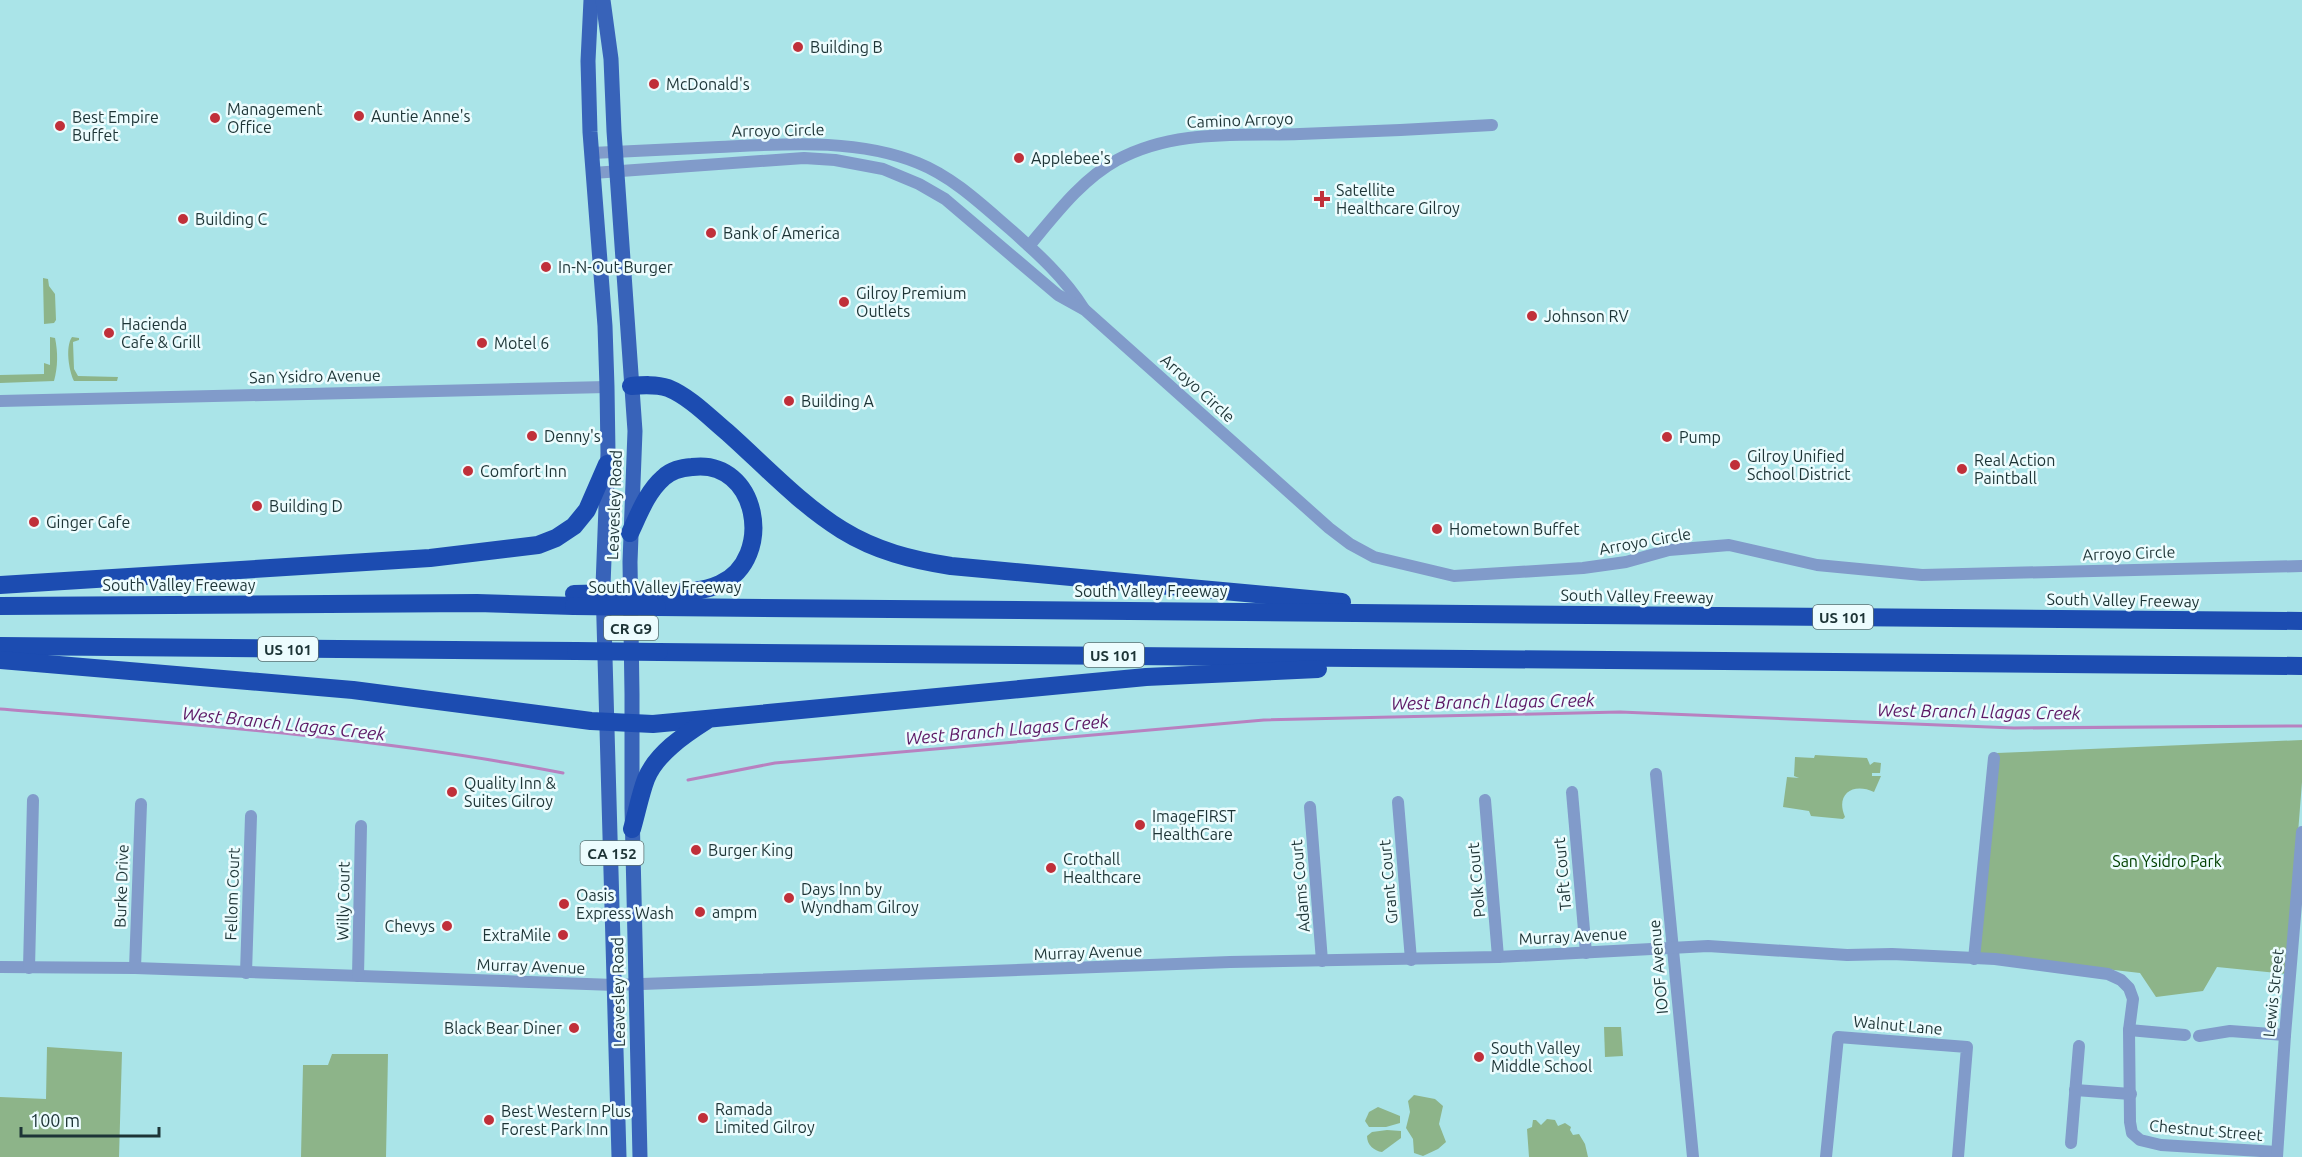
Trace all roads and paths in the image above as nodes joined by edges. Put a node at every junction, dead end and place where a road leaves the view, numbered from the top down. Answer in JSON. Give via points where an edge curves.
{"nodes":[{"id":1,"x":591,"y":0,"type":"edge"},
{"id":2,"x":603,"y":0,"type":"edge"},
{"id":3,"x":1492,"y":125,"type":"dead end"},
{"id":4,"x":616,"y":152,"type":"junction"},
{"id":5,"x":592,"y":153,"type":"junction"},
{"id":6,"x":617,"y":171,"type":"junction"},
{"id":7,"x":594,"y":173,"type":"junction"},
{"id":8,"x":1029,"y":246,"type":"junction"},
{"id":9,"x":1085,"y":310,"type":"junction"},
{"id":10,"x":631,"y":386,"type":"junction"},
{"id":11,"x":607,"y":387,"type":"junction"},
{"id":12,"x":0,"y":401,"type":"edge"},
{"id":13,"x":607,"y":464,"type":"junction"},
{"id":14,"x":630,"y":533,"type":"junction"},
{"id":15,"x":2302,"y":566,"type":"edge"},
{"id":16,"x":0,"y":585,"type":"edge"},
{"id":17,"x":657,"y":600,"type":"junction"},
{"id":18,"x":0,"y":606,"type":"edge"},
{"id":19,"x":1385,"y":613,"type":"junction"},
{"id":20,"x":2302,"y":621,"type":"edge"},
{"id":21,"x":0,"y":646,"type":"edge"},
{"id":22,"x":1569,"y":659,"type":"junction"},
{"id":23,"x":0,"y":660,"type":"edge"},
{"id":24,"x":2302,"y":666,"type":"edge"},
{"id":25,"x":710,"y":718,"type":"junction"},
{"id":26,"x":606,"y":722,"type":"junction"},
{"id":27,"x":633,"y":723,"type":"junction"},
{"id":28,"x":1994,"y":758,"type":"dead end"},
{"id":29,"x":1656,"y":774,"type":"dead end"},
{"id":30,"x":1572,"y":792,"type":"dead end"},
{"id":31,"x":33,"y":800,"type":"dead end"},
{"id":32,"x":1485,"y":800,"type":"dead end"},
{"id":33,"x":1398,"y":802,"type":"dead end"},
{"id":34,"x":141,"y":804,"type":"dead end"},
{"id":35,"x":1310,"y":807,"type":"dead end"},
{"id":36,"x":251,"y":816,"type":"dead end"},
{"id":37,"x":361,"y":826,"type":"dead end"},
{"id":38,"x":632,"y":829,"type":"junction"},
{"id":39,"x":2302,"y":832,"type":"edge"},
{"id":40,"x":2301,"y":858,"type":"edge"},
{"id":41,"x":1673,"y":947,"type":"junction"},
{"id":42,"x":1586,"y":953,"type":"junction"},
{"id":43,"x":1498,"y":957,"type":"junction"},
{"id":44,"x":1974,"y":959,"type":"junction"},
{"id":45,"x":1411,"y":960,"type":"junction"},
{"id":46,"x":1322,"y":961,"type":"junction"},
{"id":47,"x":0,"y":967,"type":"edge"},
{"id":48,"x":29,"y":968,"type":"junction"},
{"id":49,"x":135,"y":968,"type":"junction"},
{"id":50,"x":246,"y":973,"type":"junction"},
{"id":51,"x":358,"y":976,"type":"junction"},
{"id":52,"x":636,"y":984,"type":"junction"},
{"id":53,"x":615,"y":985,"type":"junction"},
{"id":54,"x":2129,"y":1029,"type":"junction"},
{"id":55,"x":2185,"y":1035,"type":"dead end"},
{"id":56,"x":2285,"y":1035,"type":"junction"},
{"id":57,"x":2199,"y":1036,"type":"dead end"},
{"id":58,"x":2079,"y":1046,"type":"dead end"},
{"id":59,"x":2075,"y":1090,"type":"junction"},
{"id":60,"x":2131,"y":1094,"type":"junction"},
{"id":61,"x":2070,"y":1143,"type":"dead end"},
{"id":62,"x":2277,"y":1155,"type":"edge"},
{"id":63,"x":619,"y":1157,"type":"edge"},
{"id":64,"x":640,"y":1157,"type":"edge"},
{"id":65,"x":1692,"y":1157,"type":"edge"},
{"id":66,"x":1826,"y":1157,"type":"edge"},
{"id":67,"x":1958,"y":1157,"type":"edge"}],
"edges":[{"from":1,"to":5,"type":"main road","name":"Leavesley Road","via":[[588,61]]},
{"from":2,"to":4,"type":"main road","name":"Leavesley Road","number":"CR G9","via":[[609,30]]},
{"from":3,"to":8,"type":"street","name":"Camino Arroyo","via":[[1210,135],[1140,148],[1114,161],[1074,193]]},
{"from":4,"to":5,"type":"street","name":"Arroyo Circle"},
{"from":4,"to":6,"type":"main road","name":"Leavesley Road","number":"CR G9"},
{"from":4,"to":8,"type":"street","name":"Arroyo Circle","via":[[771,145],[834,146],[885,153],[917,162],[972,196]]},
{"from":5,"to":7,"type":"main road","name":"Leavesley Road"},
{"from":6,"to":7,"type":"street","name":"Arroyo Circle"},
{"from":6,"to":9,"type":"street","name":"Arroyo Circle","via":[[804,159],[883,169],[945,199],[1058,296]]},
{"from":6,"to":10,"type":"main road","name":"Leavesley Road","number":"CR G9"},
{"from":7,"to":11,"type":"main road","name":"Leavesley Road"},
{"from":8,"to":9,"type":"street","name":"Arroyo Circle","via":[[1072,289]]},
{"from":9,"to":15,"type":"street","name":"Arroyo Circle","via":[[1350,544],[1374,557],[1454,576],[1583,568],[1669,550],[1729,545],[1818,565],[1922,575]]},
{"from":10,"to":11,"type":"main road","name":"San Ysidro Avenue"},
{"from":10,"to":14,"type":"main road","name":"Leavesley Road","number":"CR G9","via":[[635,441]]},
{"from":10,"to":19,"type":"highway","via":[[655,386],[679,394],[828,521],[893,554],[951,566],[1343,602]]},
{"from":11,"to":12,"type":"street","name":"San Ysidro Avenue"},
{"from":11,"to":13,"type":"main road","name":"Leavesley Road","number":"CA 152"},
{"from":13,"to":16,"type":"highway","via":[[587,510],[574,526],[538,545],[430,558]]},
{"from":13,"to":26,"type":"main road","name":"Leavesley Road","number":"CA 152","via":[[603,555]]},
{"from":14,"to":17,"type":"highway","via":[[647,497],[663,477],[677,469],[716,469],[732,477],[745,491],[754,527],[750,553],[739,571],[722,584]]},
{"from":14,"to":27,"type":"main road","name":"Leavesley Road","number":"CR G9"},
{"from":17,"to":18,"type":"highway","name":"South Valley Freeway","number":"US 101","bridge":true},
{"from":17,"to":19,"type":"highway","name":"South Valley Freeway","number":"US 101"},
{"from":19,"to":20,"type":"highway","name":"South Valley Freeway","number":"US 101"},
{"from":21,"to":22,"type":"highway","number":"US 101","bridge":true},
{"from":22,"to":24,"type":"highway","number":"US 101"},
{"from":22,"to":25,"type":"highway","number":"CA 152","via":[[1186,675]]},
{"from":23,"to":26,"type":"highway","via":[[353,690]]},
{"from":25,"to":27,"type":"highway"},
{"from":25,"to":38,"type":"highway","number":"CA 152","via":[[688,732],[656,763],[647,777]]},
{"from":26,"to":27,"type":"highway"},
{"from":26,"to":53,"type":"main road","name":"Leavesley Road","number":"CA 152"},
{"from":27,"to":38,"type":"main road","name":"Leavesley Road","number":"CR G9"},
{"from":28,"to":44,"type":"street"},
{"from":29,"to":41,"type":"street","name":"IOOF Avenue"},
{"from":30,"to":42,"type":"street","name":"Taft Court"},
{"from":31,"to":48,"type":"street"},
{"from":32,"to":43,"type":"street","name":"Polk Court"},
{"from":33,"to":45,"type":"street","name":"Grant Court"},
{"from":34,"to":49,"type":"street","name":"Burke Drive"},
{"from":35,"to":46,"type":"street","name":"Adams Court"},
{"from":36,"to":50,"type":"street","name":"Fellom Court"},
{"from":37,"to":51,"type":"street","name":"Willy Court"},
{"from":38,"to":52,"type":"main road","name":"Leavesley Road","number":"CA 152"},
{"from":39,"to":40,"type":"street","name":"Lewis Street"},
{"from":40,"to":56,"type":"street","name":"Lewis Street"},
{"from":41,"to":42,"type":"street","name":"Murray Avenue"},
{"from":41,"to":44,"type":"street","name":"Murray Avenue"},
{"from":41,"to":65,"type":"street","name":"IOOF Avenue"},
{"from":42,"to":43,"type":"street","name":"Murray Avenue"},
{"from":43,"to":45,"type":"street","name":"Murray Avenue"},
{"from":44,"to":54,"type":"street","name":"Murray Avenue","via":[[2108,974],[2129,988],[2133,999]]},
{"from":45,"to":46,"type":"street","name":"Murray Avenue"},
{"from":46,"to":52,"type":"street","name":"Murray Avenue"},
{"from":47,"to":48,"type":"street","name":"Murray Avenue"},
{"from":48,"to":49,"type":"street","name":"Murray Avenue"},
{"from":49,"to":50,"type":"street","name":"Murray Avenue"},
{"from":50,"to":51,"type":"street","name":"Murray Avenue"},
{"from":51,"to":53,"type":"street","name":"Murray Avenue"},
{"from":52,"to":53,"type":"street","name":"Murray Avenue"},
{"from":52,"to":64,"type":"main road","name":"Leavesley Road","number":"CA 152"},
{"from":53,"to":63,"type":"main road","name":"Leavesley Road","number":"CA 152"},
{"from":54,"to":55,"type":"street"},
{"from":54,"to":60,"type":"street","name":"Chestnut Street"},
{"from":56,"to":57,"type":"street","via":[[2230,1031]]},
{"from":56,"to":62,"type":"street","name":"Lewis Street"},
{"from":58,"to":59,"type":"street"},
{"from":59,"to":60,"type":"street"},
{"from":59,"to":61,"type":"street"},
{"from":60,"to":62,"type":"street","name":"Chestnut Street","via":[[2132,1133],[2140,1140]]},
{"from":66,"to":67,"type":"street","name":"Walnut Lane","via":[[1838,1037],[1967,1047]]}]}
